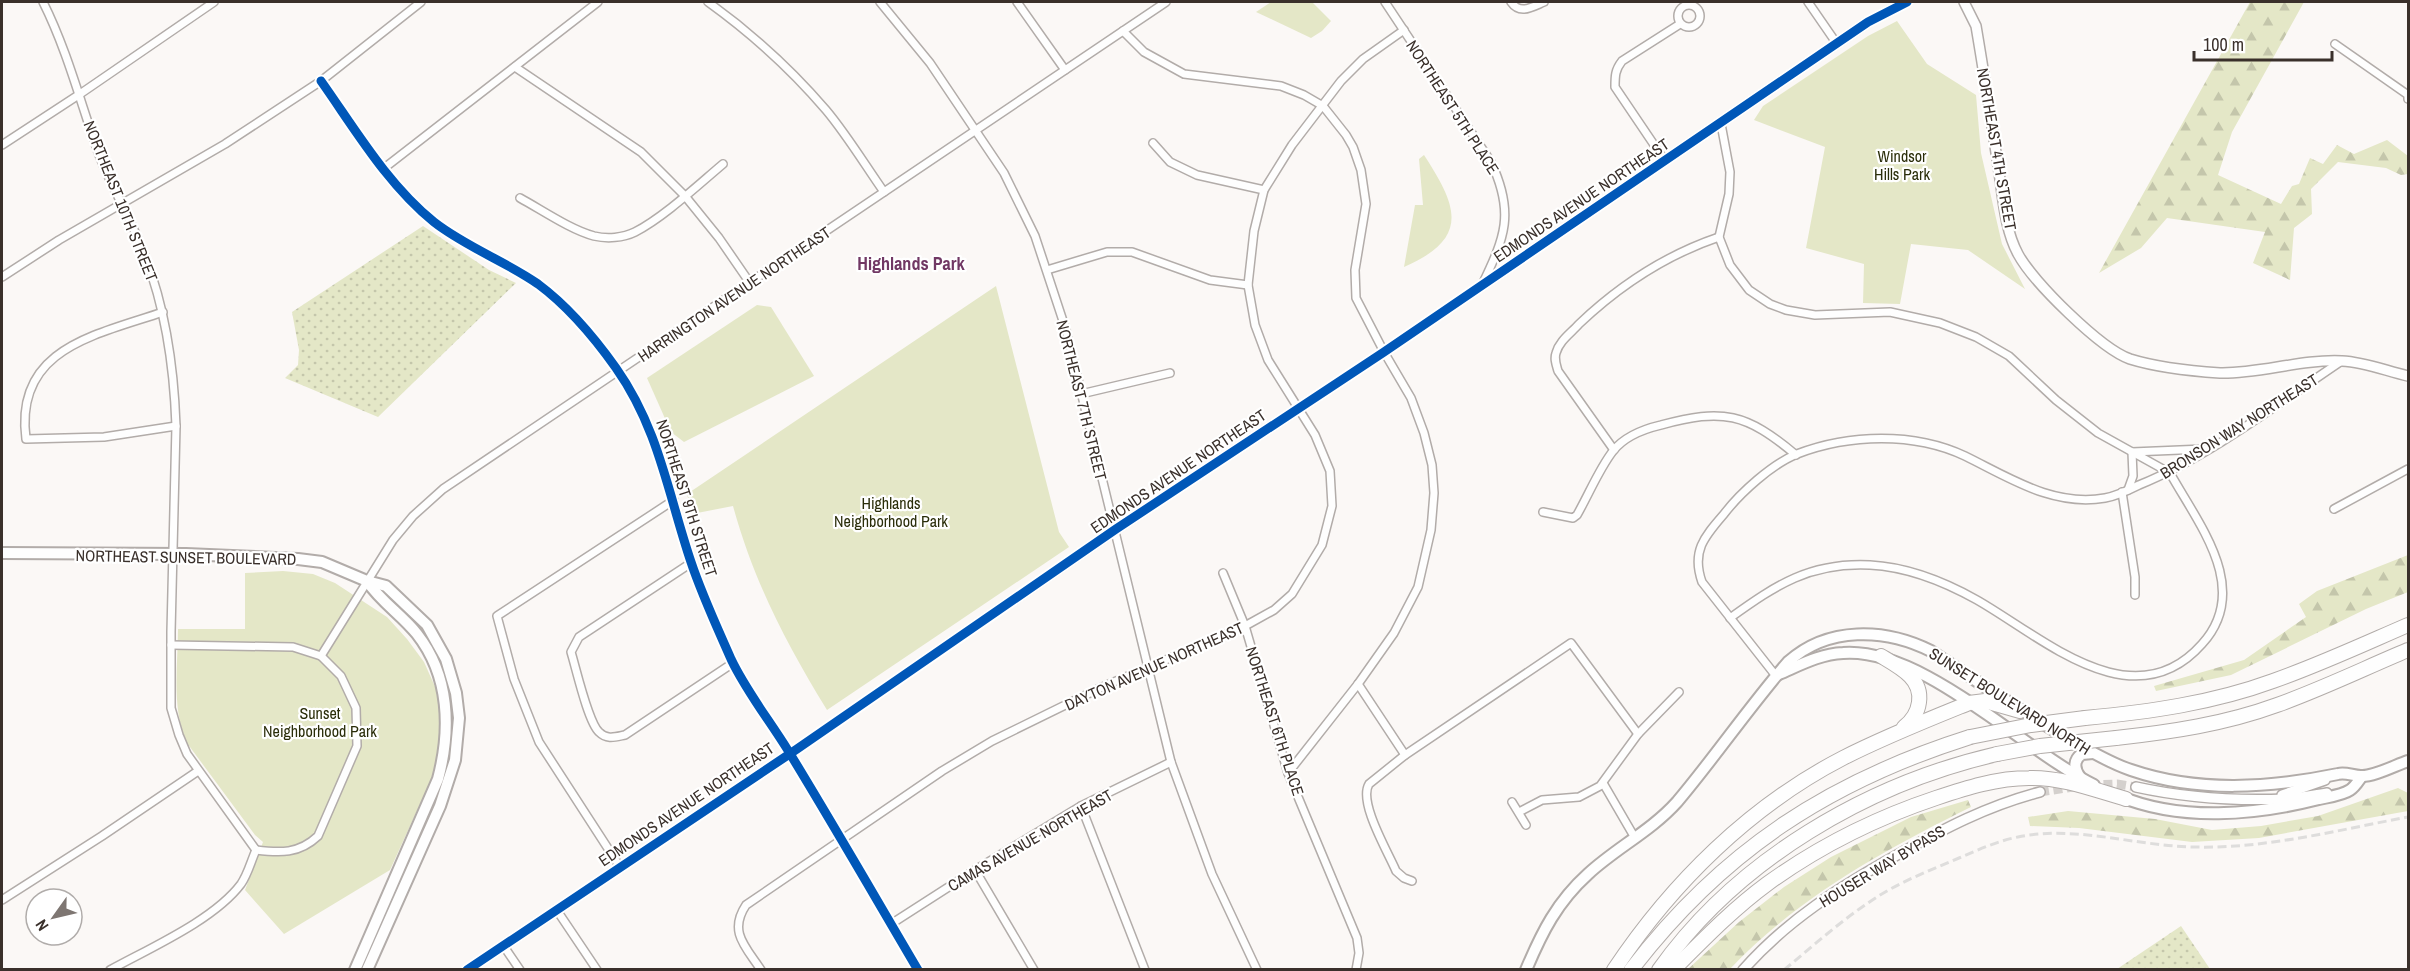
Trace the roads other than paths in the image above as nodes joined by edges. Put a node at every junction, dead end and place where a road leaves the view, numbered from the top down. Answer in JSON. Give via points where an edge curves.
{"nodes":[{"id":1,"x":43,"y":2,"type":"edge"},
{"id":2,"x":214,"y":2,"type":"edge"},
{"id":3,"x":421,"y":2,"type":"edge"},
{"id":4,"x":598,"y":2,"type":"edge"},
{"id":5,"x":708,"y":2,"type":"edge"},
{"id":6,"x":880,"y":2,"type":"edge"},
{"id":7,"x":1017,"y":2,"type":"edge"},
{"id":8,"x":1166,"y":2,"type":"edge"},
{"id":9,"x":1385,"y":2,"type":"edge"},
{"id":10,"x":1511,"y":2,"type":"edge"},
{"id":11,"x":1544,"y":2,"type":"edge"},
{"id":12,"x":1808,"y":2,"type":"edge"},
{"id":13,"x":1907,"y":2,"type":"edge"},
{"id":14,"x":1964,"y":2,"type":"edge"},
{"id":15,"x":1680,"y":24,"type":"dead end"},
{"id":16,"x":1404,"y":30,"type":"junction"},
{"id":17,"x":1123,"y":31,"type":"junction"},
{"id":18,"x":1837,"y":44,"type":"junction"},
{"id":19,"x":2335,"y":44,"type":"dead end"},
{"id":20,"x":515,"y":68,"type":"junction"},
{"id":21,"x":1065,"y":70,"type":"junction"},
{"id":22,"x":321,"y":81,"type":"junction"},
{"id":23,"x":80,"y":94,"type":"junction"},
{"id":24,"x":2409,"y":99,"type":"edge"},
{"id":25,"x":1323,"y":106,"type":"junction"},
{"id":26,"x":1721,"y":124,"type":"junction"},
{"id":27,"x":976,"y":130,"type":"junction"},
{"id":28,"x":1153,"y":143,"type":"dead end"},
{"id":29,"x":2,"y":145,"type":"edge"},
{"id":30,"x":1665,"y":161,"type":"junction"},
{"id":31,"x":723,"y":164,"type":"dead end"},
{"id":32,"x":383,"y":169,"type":"junction"},
{"id":33,"x":1264,"y":190,"type":"junction"},
{"id":34,"x":884,"y":192,"type":"junction"},
{"id":35,"x":685,"y":196,"type":"junction"},
{"id":36,"x":520,"y":198,"type":"dead end"},
{"id":37,"x":122,"y":203,"type":"junction"},
{"id":38,"x":1719,"y":237,"type":"junction"},
{"id":39,"x":1047,"y":270,"type":"junction"},
{"id":40,"x":2,"y":277,"type":"edge"},
{"id":41,"x":750,"y":283,"type":"junction"},
{"id":42,"x":1248,"y":285,"type":"junction"},
{"id":43,"x":1482,"y":285,"type":"junction"},
{"id":44,"x":163,"y":312,"type":"junction"},
{"id":45,"x":1384,"y":352,"type":"junction"},
{"id":46,"x":2342,"y":361,"type":"junction"},
{"id":47,"x":619,"y":372,"type":"junction"},
{"id":48,"x":1170,"y":373,"type":"dead end"},
{"id":49,"x":2409,"y":376,"type":"edge"},
{"id":50,"x":1081,"y":394,"type":"junction"},
{"id":51,"x":1298,"y":409,"type":"junction"},
{"id":52,"x":176,"y":426,"type":"junction"},
{"id":53,"x":2207,"y":449,"type":"junction"},
{"id":54,"x":1614,"y":450,"type":"junction"},
{"id":55,"x":2132,"y":452,"type":"junction"},
{"id":56,"x":1796,"y":455,"type":"junction"},
{"id":57,"x":2409,"y":469,"type":"edge"},
{"id":58,"x":2170,"y":472,"type":"junction"},
{"id":59,"x":2125,"y":491,"type":"junction"},
{"id":60,"x":674,"y":500,"type":"junction"},
{"id":61,"x":2334,"y":509,"type":"dead end"},
{"id":62,"x":1543,"y":512,"type":"dead end"},
{"id":63,"x":1116,"y":529,"type":"junction"},
{"id":64,"x":2,"y":553,"type":"edge"},
{"id":65,"x":173,"y":554,"type":"junction"},
{"id":66,"x":691,"y":563,"type":"junction"},
{"id":67,"x":1223,"y":573,"type":"dead end"},
{"id":68,"x":367,"y":581,"type":"junction"},
{"id":69,"x":2134,"y":596,"type":"dead end"},
{"id":70,"x":1730,"y":618,"type":"junction"},
{"id":71,"x":2409,"y":625,"type":"edge"},
{"id":72,"x":1245,"y":626,"type":"junction"},
{"id":73,"x":424,"y":644,"type":"junction"},
{"id":74,"x":171,"y":645,"type":"junction"},
{"id":75,"x":2409,"y":650,"type":"edge"},
{"id":76,"x":321,"y":656,"type":"junction"},
{"id":77,"x":1881,"y":656,"type":"junction"},
{"id":78,"x":733,"y":663,"type":"junction"},
{"id":79,"x":1148,"y":666,"type":"junction"},
{"id":80,"x":450,"y":673,"type":"junction"},
{"id":81,"x":1776,"y":676,"type":"junction"},
{"id":82,"x":1358,"y":684,"type":"junction"},
{"id":83,"x":1678,"y":692,"type":"dead end"},
{"id":84,"x":1969,"y":703,"type":"junction"},
{"id":85,"x":2020,"y":711,"type":"junction"},
{"id":86,"x":1638,"y":734,"type":"junction"},
{"id":87,"x":1893,"y":734,"type":"junction"},
{"id":88,"x":790,"y":753,"type":"junction"},
{"id":89,"x":2094,"y":753,"type":"junction"},
{"id":90,"x":1405,"y":755,"type":"junction"},
{"id":91,"x":2409,"y":761,"type":"edge"},
{"id":92,"x":1171,"y":762,"type":"junction"},
{"id":93,"x":198,"y":771,"type":"junction"},
{"id":94,"x":2344,"y":772,"type":"junction"},
{"id":95,"x":1288,"y":773,"type":"junction"},
{"id":96,"x":2362,"y":776,"type":"junction"},
{"id":97,"x":2082,"y":778,"type":"junction"},
{"id":98,"x":1603,"y":783,"type":"junction"},
{"id":99,"x":2136,"y":787,"type":"tunnel mouth"},
{"id":100,"x":2350,"y":790,"type":"junction"},
{"id":101,"x":2040,"y":792,"type":"tunnel mouth"},
{"id":102,"x":2265,"y":798,"type":"junction"},
{"id":103,"x":2126,"y":799,"type":"junction"},
{"id":104,"x":1512,"y":802,"type":"dead end"},
{"id":105,"x":1081,"y":806,"type":"junction"},
{"id":106,"x":1519,"y":812,"type":"junction"},
{"id":107,"x":1526,"y":825,"type":"dead end"},
{"id":108,"x":1635,"y":838,"type":"junction"},
{"id":109,"x":842,"y":841,"type":"junction"},
{"id":110,"x":256,"y":850,"type":"junction"},
{"id":111,"x":620,"y":867,"type":"junction"},
{"id":112,"x":975,"y":870,"type":"junction"},
{"id":113,"x":1412,"y":881,"type":"dead end"},
{"id":114,"x":2,"y":900,"type":"edge"},
{"id":115,"x":556,"y":909,"type":"junction"},
{"id":116,"x":891,"y":924,"type":"junction"},
{"id":117,"x":503,"y":945,"type":"junction"},
{"id":118,"x":110,"y":969,"type":"edge"},
{"id":119,"x":355,"y":969,"type":"edge"},
{"id":120,"x":367,"y":969,"type":"edge"},
{"id":121,"x":467,"y":969,"type":"edge"},
{"id":122,"x":520,"y":969,"type":"edge"},
{"id":123,"x":597,"y":969,"type":"edge"},
{"id":124,"x":761,"y":969,"type":"edge"},
{"id":125,"x":918,"y":969,"type":"edge"},
{"id":126,"x":1034,"y":969,"type":"edge"},
{"id":127,"x":1145,"y":969,"type":"edge"},
{"id":128,"x":1257,"y":969,"type":"edge"},
{"id":129,"x":1356,"y":969,"type":"edge"},
{"id":130,"x":1526,"y":969,"type":"edge"},
{"id":131,"x":1614,"y":969,"type":"edge"},
{"id":132,"x":1630,"y":969,"type":"edge"},
{"id":133,"x":1659,"y":969,"type":"edge"},
{"id":134,"x":1673,"y":969,"type":"edge"},
{"id":135,"x":1743,"y":969,"type":"edge"}],
"edges":[{"from":1,"to":23,"type":"street","name":"NORTHEAST 10TH STREET","via":[[58,30]]},
{"from":2,"to":23,"type":"street"},
{"from":3,"to":22,"type":"street"},
{"from":4,"to":20,"type":"street"},
{"from":5,"to":34,"type":"street","via":[[746,30],[827,111]]},
{"from":6,"to":27,"type":"street","name":"NORTHEAST 7TH STREET","via":[[930,63]]},
{"from":7,"to":21,"type":"street"},
{"from":8,"to":17,"type":"street","name":"HARRINGTON AVENUE NORTHEAST"},
{"from":9,"to":16,"type":"street","name":"NORTHEAST 5TH PLACE"},
{"from":10,"to":11,"type":"street","via":[[1527,10]]},
{"from":12,"to":18,"type":"street"},
{"from":13,"to":18,"type":"street","name":"EDMONDS AVENUE NORTHEAST"},
{"from":14,"to":46,"type":"street","name":"NORTHEAST 4TH STREET","via":[[1976,26],[2011,235],[2036,281],[2065,309],[2128,358],[2169,368],[2226,373]]},
{"from":15,"to":30,"type":"street","via":[[1622,61],[1615,76],[1615,87]]},
{"from":16,"to":25,"type":"street","name":"DAYTON AVENUE NORTHEAST","via":[[1363,59]]},
{"from":16,"to":43,"type":"street","name":"NORTHEAST 5TH PLACE","via":[[1502,184],[1505,222],[1501,246]]},
{"from":17,"to":21,"type":"street","name":"HARRINGTON AVENUE NORTHEAST"},
{"from":17,"to":25,"type":"street","via":[[1143,52],[1184,74],[1281,86]]},
{"from":18,"to":26,"type":"street","name":"EDMONDS AVENUE NORTHEAST"},
{"from":19,"to":24,"type":"street"},
{"from":20,"to":32,"type":"street"},
{"from":20,"to":35,"type":"street","via":[[641,152]]},
{"from":21,"to":27,"type":"street","name":"HARRINGTON AVENUE NORTHEAST"},
{"from":22,"to":32,"type":"street","name":"NORTHEAST 9TH STREET"},
{"from":22,"to":37,"type":"street","via":[[225,144]]},
{"from":23,"to":29,"type":"street"},
{"from":23,"to":37,"type":"street","name":"NORTHEAST 10TH STREET","via":[[98,153]]},
{"from":25,"to":33,"type":"street","name":"DAYTON AVENUE NORTHEAST"},
{"from":25,"to":45,"type":"street","via":[[1346,135],[1361,170],[1366,204],[1355,270],[1356,298]]},
{"from":26,"to":30,"type":"street","name":"EDMONDS AVENUE NORTHEAST"},
{"from":26,"to":38,"type":"street","via":[[1730,171]]},
{"from":27,"to":34,"type":"street","name":"HARRINGTON AVENUE NORTHEAST"},
{"from":27,"to":39,"type":"street","name":"NORTHEAST 7TH STREET","via":[[1022,206]]},
{"from":28,"to":33,"type":"street","via":[[1170,162],[1197,175]]},
{"from":30,"to":43,"type":"street","name":"EDMONDS AVENUE NORTHEAST"},
{"from":31,"to":35,"type":"street"},
{"from":32,"to":47,"type":"street","name":"NORTHEAST 9TH STREET","via":[[432,221],[537,284],[570,311]]},
{"from":33,"to":42,"type":"street","name":"DAYTON AVENUE NORTHEAST","via":[[1254,231]]},
{"from":34,"to":41,"type":"street","name":"HARRINGTON AVENUE NORTHEAST"},
{"from":35,"to":36,"type":"street","via":[[635,232],[607,238],[593,236]]},
{"from":35,"to":41,"type":"street"},
{"from":37,"to":40,"type":"street"},
{"from":37,"to":44,"type":"street","name":"NORTHEAST 10TH STREET","via":[[146,256]]},
{"from":38,"to":54,"type":"street","via":[[1674,254],[1629,282],[1560,343],[1554,360],[1557,371]]},
{"from":38,"to":55,"type":"street","via":[[1730,265],[1749,290],[1770,304],[1815,315],[1890,312],[1940,323],[1976,337],[2009,356],[2098,433]]},
{"from":39,"to":42,"type":"street","via":[[1107,252],[1132,252],[1210,280]]},
{"from":39,"to":50,"type":"street","name":"NORTHEAST 7TH STREET"},
{"from":41,"to":47,"type":"street","name":"HARRINGTON AVENUE NORTHEAST"},
{"from":42,"to":51,"type":"street","name":"DAYTON AVENUE NORTHEAST","via":[[1255,325],[1268,360]]},
{"from":43,"to":45,"type":"street","name":"EDMONDS AVENUE NORTHEAST"},
{"from":44,"to":52,"type":"street","name":"NORTHEAST 10TH STREET"},
{"from":44,"to":52,"type":"street","via":[[58,352],[37,376],[23,419],[26,439],[104,437]]},
{"from":45,"to":51,"type":"street","name":"EDMONDS AVENUE NORTHEAST"},
{"from":45,"to":82,"type":"street","via":[[1411,398],[1424,433],[1432,465],[1432,521],[1418,587],[1394,633]]},
{"from":46,"to":49,"type":"street"},
{"from":46,"to":53,"type":"street","name":"BRONSON WAY NORTHEAST"},
{"from":47,"to":60,"type":"street","name":"NORTHEAST 9TH STREET","via":[[652,433]]},
{"from":47,"to":68,"type":"street","name":"HARRINGTON AVENUE NORTHEAST","via":[[442,489],[393,540]]},
{"from":48,"to":50,"type":"street"},
{"from":50,"to":63,"type":"street","name":"NORTHEAST 7TH STREET"},
{"from":51,"to":63,"type":"street","name":"EDMONDS AVENUE NORTHEAST"},
{"from":51,"to":72,"type":"street","name":"DAYTON AVENUE NORTHEAST","via":[[1315,435],[1330,471],[1332,506],[1322,545],[1292,594],[1274,610]]},
{"from":52,"to":65,"type":"street","name":"NORTHEAST 10TH STREET"},
{"from":53,"to":55,"type":"street"},
{"from":53,"to":58,"type":"street","name":"BRONSON WAY NORTHEAST"},
{"from":54,"to":56,"type":"street","via":[[1636,433],[1652,427],[1720,414],[1759,427]]},
{"from":54,"to":62,"type":"street","via":[[1577,515],[1567,518]]},
{"from":55,"to":58,"type":"street"},
{"from":55,"to":59,"type":"street","via":[[2133,476]]},
{"from":56,"to":59,"type":"street","name":"BRONSON WAY NORTHEAST","via":[[1873,438],[1916,441],[1963,455],[2046,494],[2089,500]]},
{"from":56,"to":70,"type":"street","name":"BRONSON WAY NORTHEAST","via":[[1735,500],[1702,541],[1698,564],[1702,582]]},
{"from":57,"to":61,"type":"street"},
{"from":58,"to":59,"type":"street","name":"BRONSON WAY NORTHEAST"},
{"from":58,"to":70,"type":"street","via":[[2219,566],[2224,594],[2220,614],[2208,638],[2189,657],[2165,670],[2146,675],[2110,674],[2069,657],[1940,581],[1871,565],[1827,568],[1789,579]]},
{"from":59,"to":69,"type":"street"},
{"from":60,"to":66,"type":"street","name":"NORTHEAST 9TH STREET"},
{"from":60,"to":111,"type":"street","via":[[497,616],[514,679],[539,742]]},
{"from":63,"to":79,"type":"street","name":"NORTHEAST 7TH STREET"},
{"from":63,"to":88,"type":"street","name":"EDMONDS AVENUE NORTHEAST"},
{"from":64,"to":65,"type":"main road","name":"NORTHEAST SUNSET BOULEVARD"},
{"from":65,"to":68,"type":"main road","name":"NORTHEAST SUNSET BOULEVARD","via":[[298,559],[340,568]]},
{"from":65,"to":74,"type":"street","name":"NORTHEAST 10TH STREET"},
{"from":66,"to":78,"type":"street","name":"NORTHEAST 9TH STREET"},
{"from":66,"to":78,"type":"street","via":[[579,637],[571,652],[590,716],[598,732],[610,738],[625,735]]},
{"from":67,"to":72,"type":"street","name":"NORTHEAST 6TH PLACE"},
{"from":68,"to":73,"type":"main road","name":"NORTHEAST SUNSET BOULEVARD"},
{"from":68,"to":76,"type":"street","name":"HARRINGTON AVENUE NORTHEAST"},
{"from":68,"to":80,"type":"main road","name":"NORTHEAST SUNSET BOULEVARD","via":[[386,586],[426,625]]},
{"from":70,"to":81,"type":"street","name":"BRONSON WAY NORTHEAST"},
{"from":71,"to":132,"type":"highway","bridge":true,"via":[[2244,691],[2183,705],[1970,737],[1878,770],[1794,816],[1748,849],[1702,888]]},
{"from":72,"to":79,"type":"street","name":"DAYTON AVENUE NORTHEAST"},
{"from":72,"to":95,"type":"street","name":"NORTHEAST 6TH PLACE"},
{"from":73,"to":80,"type":"main road"},
{"from":73,"to":119,"type":"main road","name":"NORTHEAST SUNSET BOULEVARD","via":[[444,695],[444,758],[429,802]]},
{"from":74,"to":76,"type":"street","via":[[293,647]]},
{"from":74,"to":93,"type":"street","name":"NORTHEAST 10TH STREET","via":[[174,722]]},
{"from":75,"to":133,"type":"highway","bridge":true,"via":[[2302,696],[2209,725],[2040,746],[1967,761],[1908,781],[1860,802],[1774,855],[1734,888]]},
{"from":76,"to":110,"type":"street","via":[[341,676],[350,692],[356,708],[357,746],[318,836],[288,852]]},
{"from":77,"to":81,"type":"main road","name":"SUNSET BOULEVARD NORTH","via":[[1859,652],[1834,654]]},
{"from":77,"to":84,"type":"main road","name":"SUNSET BOULEVARD NORTH","via":[[1906,665]]},
{"from":77,"to":87,"type":"highway","via":[[1908,673],[1920,694],[1915,716]]},
{"from":78,"to":88,"type":"street","name":"NORTHEAST 9TH STREET"},
{"from":79,"to":92,"type":"street","name":"NORTHEAST 7TH STREET"},
{"from":79,"to":109,"type":"street","name":"DAYTON AVENUE NORTHEAST","via":[[992,741]]},
{"from":80,"to":120,"type":"main road","name":"NORTHEAST SUNSET BOULEVARD","via":[[459,718],[449,783]]},
{"from":81,"to":85,"type":"main road","name":"SUNSET BOULEVARD NORTH","via":[[1796,654],[1811,646],[1843,635],[1877,634],[1930,651]]},
{"from":81,"to":108,"type":"main road","name":"SUNSET BOULEVARD NORTH","via":[[1676,803]]},
{"from":82,"to":90,"type":"street"},
{"from":82,"to":95,"type":"street"},
{"from":83,"to":86,"type":"street"},
{"from":84,"to":85,"type":"highway","via":[[1985,701]]},
{"from":84,"to":87,"type":"highway"},
{"from":84,"to":97,"type":"main road","name":"SUNSET BOULEVARD NORTH"},
{"from":85,"to":89,"type":"main road","name":"SUNSET BOULEVARD NORTH"},
{"from":86,"to":90,"type":"street","via":[[1571,643]]},
{"from":86,"to":98,"type":"street"},
{"from":87,"to":131,"type":"highway","via":[[1807,779],[1734,833],[1678,887]]},
{"from":88,"to":109,"type":"street","name":"NORTHEAST 9TH STREET"},
{"from":88,"to":111,"type":"street","name":"EDMONDS AVENUE NORTHEAST"},
{"from":89,"to":94,"type":"main road","name":"SUNSET BOULEVARD NORTH","via":[[2131,770],[2215,786],[2267,786]]},
{"from":89,"to":97,"type":"main road","via":[[2082,754],[2076,760],[2075,768]]},
{"from":90,"to":113,"type":"street","via":[[1373,779],[1365,790],[1366,804],[1396,871]]},
{"from":91,"to":96,"type":"main road"},
{"from":92,"to":105,"type":"street","name":"CAMAS AVENUE NORTHEAST"},
{"from":92,"to":128,"type":"street","name":"NORTHEAST 7TH STREET","via":[[1212,874]]},
{"from":93,"to":110,"type":"street","name":"NORTHEAST 10TH STREET"},
{"from":93,"to":114,"type":"street"},
{"from":94,"to":96,"type":"main road","name":"SUNSET BOULEVARD NORTH"},
{"from":94,"to":102,"type":"street"},
{"from":95,"to":129,"type":"street","name":"NORTHEAST 6TH PLACE","via":[[1357,938]]},
{"from":96,"to":100,"type":"main road"},
{"from":97,"to":103,"type":"main road","name":"SUNSET BOULEVARD NORTH"},
{"from":98,"to":106,"type":"street","via":[[1585,795],[1542,800]]},
{"from":98,"to":108,"type":"street"},
{"from":99,"to":102,"type":"street","via":[[2200,798]]},
{"from":100,"to":102,"type":"street"},
{"from":100,"to":103,"type":"main road","name":"SUNSET BOULEVARD NORTH","via":[[2290,807],[2246,812],[2199,812]]},
{"from":101,"to":135,"type":"street","name":"HOUSER WAY BYPASS","via":[[1968,816],[1859,876],[1806,911]]},
{"from":103,"to":134,"type":"highway","via":[[2065,782],[2008,779],[1904,809],[1824,848],[1766,885]]},
{"from":104,"to":106,"type":"street"},
{"from":105,"to":112,"type":"street","name":"CAMAS AVENUE NORTHEAST"},
{"from":105,"to":127,"type":"street"},
{"from":106,"to":107,"type":"street"},
{"from":108,"to":130,"type":"main road","name":"SUNSET BOULEVARD NORTH","via":[[1569,893],[1545,928]]},
{"from":109,"to":116,"type":"street","name":"NORTHEAST 9TH STREET"},
{"from":109,"to":124,"type":"street","name":"DAYTON AVENUE NORTHEAST","via":[[746,904],[737,924],[739,937]]},
{"from":110,"to":118,"type":"street","via":[[241,883],[220,904]]},
{"from":111,"to":115,"type":"street","name":"EDMONDS AVENUE NORTHEAST"},
{"from":112,"to":116,"type":"street","name":"CAMAS AVENUE NORTHEAST"},
{"from":112,"to":126,"type":"street"},
{"from":115,"to":117,"type":"street","name":"EDMONDS AVENUE NORTHEAST"},
{"from":115,"to":123,"type":"street"},
{"from":116,"to":125,"type":"street","name":"NORTHEAST 9TH STREET"},
{"from":117,"to":121,"type":"street","name":"EDMONDS AVENUE NORTHEAST"},
{"from":117,"to":122,"type":"street"}]}
